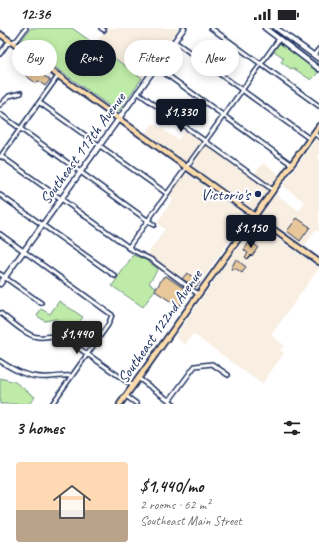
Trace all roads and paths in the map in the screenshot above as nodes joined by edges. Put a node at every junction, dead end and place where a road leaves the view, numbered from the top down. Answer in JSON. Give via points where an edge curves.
{"nodes":[{"id":1,"x":26,"y":28,"type":"edge"},
{"id":2,"x":184,"y":28,"type":"edge"},
{"id":3,"x":210,"y":28,"type":"edge"},
{"id":4,"x":265,"y":28,"type":"edge"},
{"id":5,"x":276,"y":28,"type":"edge"},
{"id":6,"x":0,"y":34,"type":"edge"},
{"id":7,"x":279,"y":38,"type":"junction"},
{"id":8,"x":17,"y":40,"type":"edge"},
{"id":9,"x":175,"y":40,"type":"edge"},
{"id":10,"x":12,"y":42,"type":"joint"},
{"id":11,"x":183,"y":47,"type":"edge"},
{"id":12,"x":319,"y":49,"type":"edge"},
{"id":13,"x":0,"y":54,"type":"edge"},
{"id":14,"x":314,"y":55,"type":"junction"},
{"id":15,"x":319,"y":59,"type":"edge"},
{"id":16,"x":260,"y":64,"type":"junction"},
{"id":17,"x":319,"y":69,"type":"edge"},
{"id":18,"x":58,"y":76,"type":"joint"},
{"id":19,"x":149,"y":76,"type":"edge"},
{"id":20,"x":169,"y":76,"type":"edge"},
{"id":21,"x":242,"y":90,"type":"junction"},
{"id":22,"x":137,"y":92,"type":"junction"},
{"id":23,"x":21,"y":93,"type":"dead end"},
{"id":24,"x":40,"y":103,"type":"junction"},
{"id":25,"x":0,"y":105,"type":"edge"},
{"id":26,"x":319,"y":106,"type":"edge"},
{"id":27,"x":0,"y":114,"type":"edge"},
{"id":28,"x":223,"y":115,"type":"junction"},
{"id":29,"x":118,"y":118,"type":"junction"},
{"id":30,"x":319,"y":126,"type":"edge"},
{"id":31,"x":20,"y":129,"type":"junction"},
{"id":32,"x":314,"y":133,"type":"junction"},
{"id":33,"x":319,"y":136,"type":"edge"},
{"id":34,"x":310,"y":139,"type":"junction"},
{"id":35,"x":204,"y":140,"type":"junction"},
{"id":36,"x":99,"y":144,"type":"junction"},
{"id":37,"x":1,"y":157,"type":"edge"},
{"id":38,"x":291,"y":164,"type":"junction"},
{"id":39,"x":185,"y":167,"type":"junction"},
{"id":40,"x":80,"y":171,"type":"junction"},
{"id":41,"x":273,"y":190,"type":"junction"},
{"id":42,"x":166,"y":193,"type":"junction"},
{"id":43,"x":0,"y":195,"type":"edge"},
{"id":44,"x":60,"y":198,"type":"junction"},
{"id":45,"x":254,"y":216,"type":"junction"},
{"id":46,"x":147,"y":220,"type":"junction"},
{"id":47,"x":42,"y":225,"type":"junction"},
{"id":48,"x":154,"y":225,"type":"dead end"},
{"id":49,"x":0,"y":234,"type":"edge"},
{"id":50,"x":128,"y":248,"type":"junction"},
{"id":51,"x":23,"y":251,"type":"junction"},
{"id":52,"x":319,"y":262,"type":"edge"},
{"id":53,"x":0,"y":274,"type":"edge"},
{"id":54,"x":115,"y":276,"type":"dead end"},
{"id":55,"x":5,"y":277,"type":"junction"},
{"id":56,"x":0,"y":284,"type":"edge"},
{"id":57,"x":198,"y":294,"type":"junction"},
{"id":58,"x":41,"y":303,"type":"dead end"},
{"id":59,"x":0,"y":313,"type":"edge"},
{"id":60,"x":88,"y":353,"type":"junction"},
{"id":61,"x":0,"y":361,"type":"edge"},
{"id":62,"x":228,"y":375,"type":"dead end"},
{"id":63,"x":71,"y":376,"type":"junction"},
{"id":64,"x":138,"y":378,"type":"junction"},
{"id":65,"x":133,"y":386,"type":"junction"},
{"id":66,"x":126,"y":396,"type":"junction"},
{"id":67,"x":169,"y":401,"type":"junction"},
{"id":68,"x":52,"y":404,"type":"edge"},
{"id":69,"x":120,"y":404,"type":"edge"},
{"id":70,"x":137,"y":404,"type":"edge"},
{"id":71,"x":174,"y":404,"type":"edge"}],
"edges":[{"from":1,"to":8,"type":"street"},
{"from":2,"to":9,"type":"street","name":"Southeast 117th Avenue"},
{"from":3,"to":16,"type":"street"},
{"from":4,"to":7,"type":"street"},
{"from":5,"to":14,"type":"street"},
{"from":6,"to":10,"type":"main road"},
{"from":7,"to":16,"type":"street"},
{"from":7,"to":17,"type":"street"},
{"from":10,"to":13,"type":"street","via":[[7,44]]},
{"from":11,"to":21,"type":"street"},
{"from":12,"to":14,"type":"street"},
{"from":14,"to":15,"type":"street"},
{"from":16,"to":21,"type":"street"},
{"from":16,"to":26,"type":"street"},
{"from":18,"to":24,"type":"street"},
{"from":18,"to":29,"type":"main road"},
{"from":19,"to":22,"type":"street","name":"Southeast 117th Avenue"},
{"from":20,"to":28,"type":"street"},
{"from":21,"to":28,"type":"street"},
{"from":21,"to":34,"type":"street"},
{"from":22,"to":29,"type":"street","name":"Southeast 117th Avenue"},
{"from":22,"to":35,"type":"street"},
{"from":23,"to":25,"type":"street","via":[[9,96]]},
{"from":24,"to":31,"type":"street"},
{"from":24,"to":36,"type":"street"},
{"from":27,"to":31,"type":"street"},
{"from":28,"to":35,"type":"street"},
{"from":28,"to":38,"type":"street"},
{"from":29,"to":36,"type":"street","name":"Southeast 117th Avenue"},
{"from":29,"to":39,"type":"main road"},
{"from":30,"to":32,"type":"main road","name":"Southeast 122nd Avenue"},
{"from":31,"to":37,"type":"street"},
{"from":31,"to":40,"type":"street"},
{"from":32,"to":33,"type":"street"},
{"from":32,"to":34,"type":"main road","name":"Southeast 122nd Avenue"},
{"from":34,"to":38,"type":"main road","name":"Southeast 122nd Avenue"},
{"from":35,"to":39,"type":"street"},
{"from":35,"to":41,"type":"street"},
{"from":36,"to":40,"type":"street","name":"Southeast 117th Avenue"},
{"from":36,"to":42,"type":"street"},
{"from":37,"to":44,"type":"street"},
{"from":38,"to":41,"type":"main road","name":"Southeast 122nd Avenue"},
{"from":39,"to":42,"type":"street"},
{"from":39,"to":45,"type":"main road"},
{"from":40,"to":44,"type":"street","name":"Southeast 117th Avenue"},
{"from":40,"to":46,"type":"street"},
{"from":41,"to":45,"type":"main road","name":"Southeast 122nd Avenue"},
{"from":42,"to":46,"type":"street"},
{"from":43,"to":47,"type":"street"},
{"from":44,"to":47,"type":"street","name":"Southeast 117th Avenue"},
{"from":44,"to":50,"type":"street"},
{"from":45,"to":52,"type":"main road"},
{"from":45,"to":57,"type":"main road","name":"Southeast 122nd Avenue"},
{"from":46,"to":48,"type":"street"},
{"from":46,"to":50,"type":"street"},
{"from":47,"to":51,"type":"street","name":"Southeast 117th Avenue"},
{"from":47,"to":54,"type":"street"},
{"from":49,"to":51,"type":"street"},
{"from":50,"to":57,"type":"street","via":[[152,260]]},
{"from":51,"to":55,"type":"street","name":"Southeast 117th Avenue"},
{"from":51,"to":60,"type":"street","via":[[112,315]]},
{"from":53,"to":55,"type":"street"},
{"from":55,"to":56,"type":"street","name":"Southeast 117th Avenue"},
{"from":55,"to":58,"type":"street"},
{"from":57,"to":64,"type":"main road","name":"Southeast 122nd Avenue"},
{"from":59,"to":60,"type":"street","via":[[32,336],[63,337]]},
{"from":60,"to":63,"type":"street"},
{"from":60,"to":65,"type":"street"},
{"from":61,"to":63,"type":"street","via":[[29,376]]},
{"from":62,"to":67,"type":"street","via":[[212,364],[195,366]]},
{"from":63,"to":68,"type":"street"},
{"from":64,"to":65,"type":"main road","name":"Southeast 122nd Avenue"},
{"from":64,"to":67,"type":"street"},
{"from":65,"to":66,"type":"main road","name":"Southeast 122nd Avenue"},
{"from":66,"to":69,"type":"main road","name":"Southeast 122nd Avenue"},
{"from":66,"to":70,"type":"street"},
{"from":67,"to":71,"type":"street"}]}
